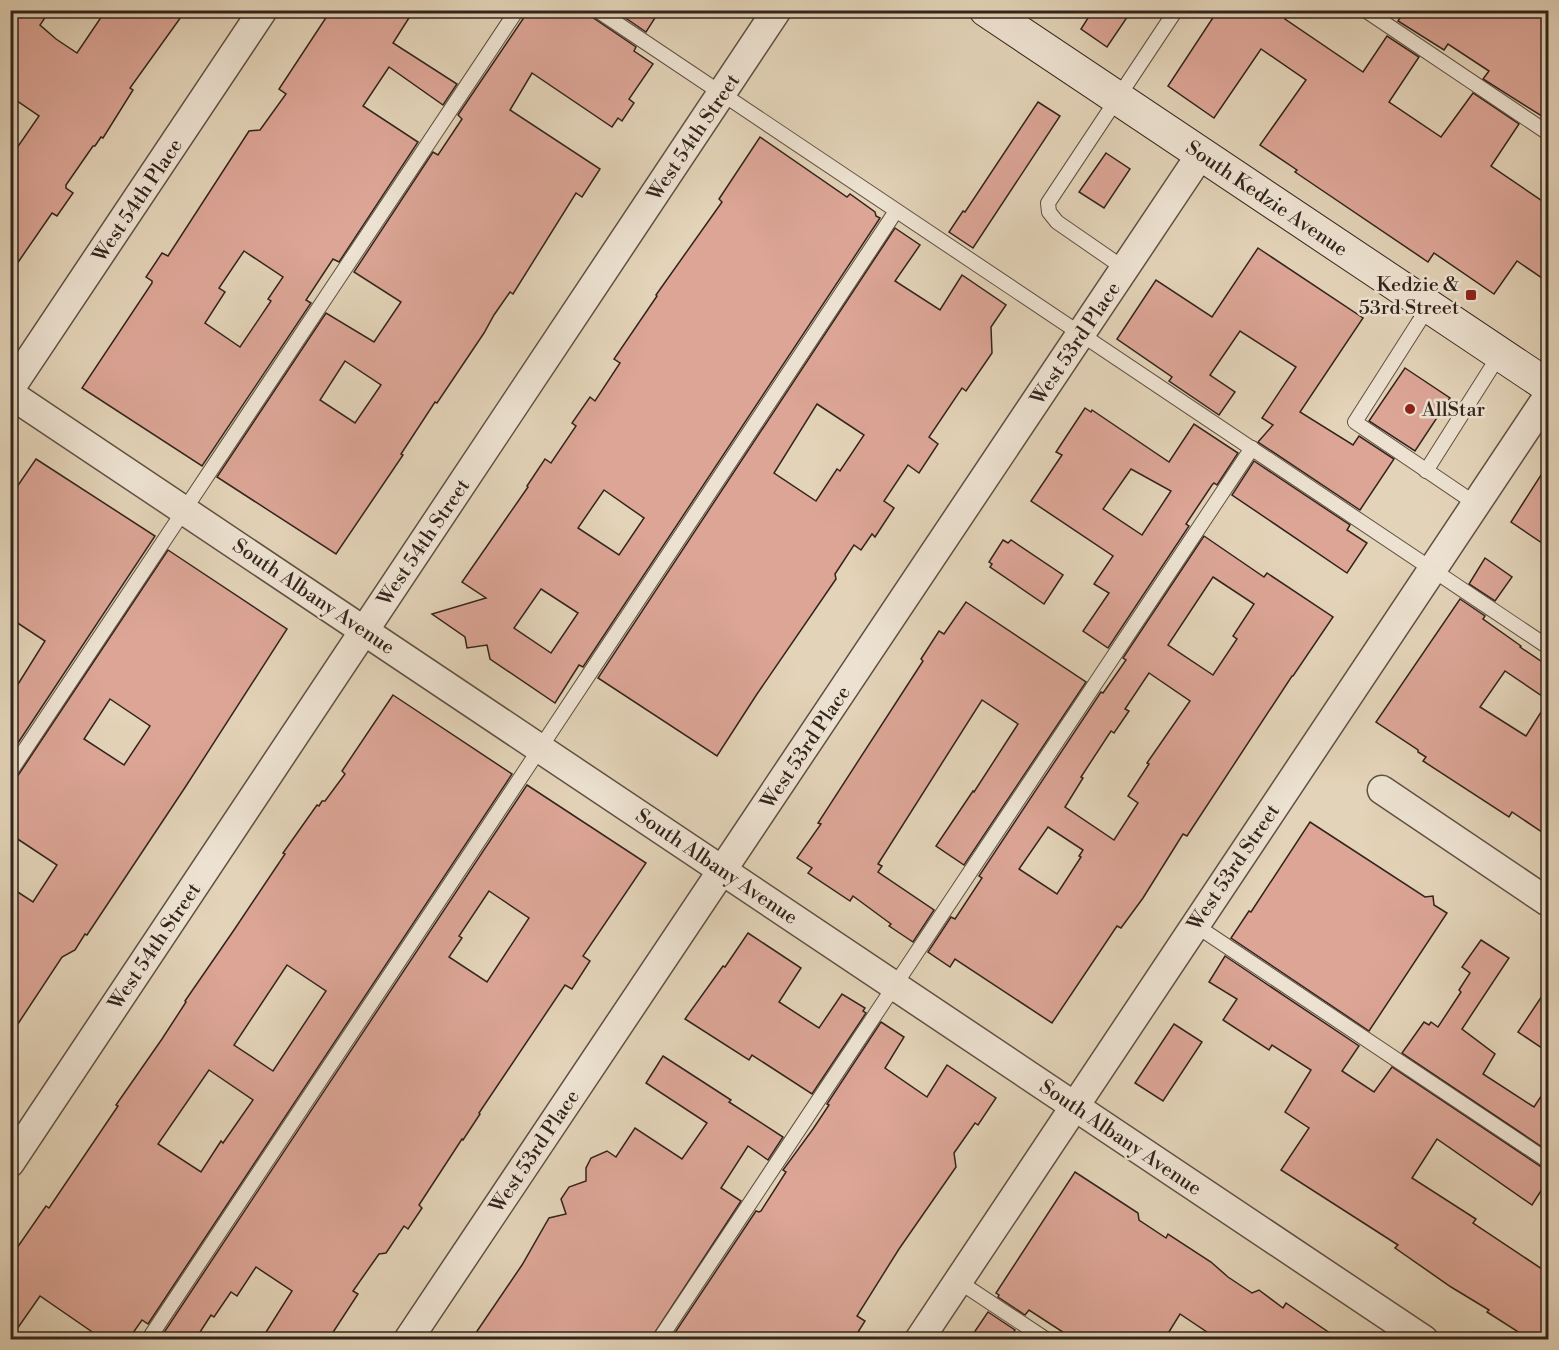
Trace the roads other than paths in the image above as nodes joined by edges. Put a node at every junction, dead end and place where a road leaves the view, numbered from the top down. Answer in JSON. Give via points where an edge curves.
{"nodes":[{"id":1,"x":263,"y":10,"type":"edge"},
{"id":2,"x":517,"y":10,"type":"edge"},
{"id":3,"x":597,"y":10,"type":"edge"},
{"id":4,"x":777,"y":10,"type":"edge"},
{"id":5,"x":986,"y":10,"type":"edge"},
{"id":6,"x":1176,"y":10,"type":"edge"},
{"id":7,"x":1365,"y":10,"type":"edge"},
{"id":8,"x":721,"y":94,"type":"junction"},
{"id":9,"x":1117,"y":98,"type":"junction"},
{"id":10,"x":1548,"y":133,"type":"edge"},
{"id":11,"x":1201,"y":154,"type":"junction"},
{"id":12,"x":897,"y":211,"type":"junction"},
{"id":13,"x":1125,"y":269,"type":"junction"},
{"id":14,"x":1429,"y":306,"type":"junction"},
{"id":15,"x":1081,"y":334,"type":"junction"},
{"id":16,"x":1500,"y":354,"type":"junction"},
{"id":17,"x":1548,"y":386,"type":"edge"},
{"id":18,"x":10,"y":391,"type":"edge"},
{"id":19,"x":1548,"y":396,"type":"edge"},
{"id":20,"x":1252,"y":448,"type":"junction"},
{"id":21,"x":1426,"y":471,"type":"junction"},
{"id":22,"x":1476,"y":504,"type":"junction"},
{"id":23,"x":184,"y":510,"type":"junction"},
{"id":24,"x":1432,"y":569,"type":"junction"},
{"id":25,"x":364,"y":630,"type":"junction"},
{"id":26,"x":1548,"y":646,"type":"edge"},
{"id":27,"x":540,"y":748,"type":"junction"},
{"id":28,"x":10,"y":772,"type":"edge"},
{"id":29,"x":1382,"y":790,"type":"dead end"},
{"id":30,"x":722,"y":870,"type":"junction"},
{"id":31,"x":1548,"y":902,"type":"edge"},
{"id":32,"x":1195,"y":925,"type":"junction"},
{"id":33,"x":894,"y":985,"type":"junction"},
{"id":34,"x":1074,"y":1105,"type":"junction"},
{"id":35,"x":1548,"y":1161,"type":"edge"},
{"id":36,"x":10,"y":1163,"type":"edge"},
{"id":37,"x":958,"y":1281,"type":"junction"},
{"id":38,"x":148,"y":1340,"type":"edge"},
{"id":39,"x":408,"y":1340,"type":"edge"},
{"id":40,"x":659,"y":1340,"type":"edge"},
{"id":41,"x":919,"y":1340,"type":"edge"},
{"id":42,"x":1047,"y":1340,"type":"edge"},
{"id":43,"x":1424,"y":1340,"type":"edge"}],
"edges":[{"from":1,"to":18,"type":"street","name":"West 54th Place"},
{"from":2,"to":23,"type":"lane"},
{"from":3,"to":8,"type":"lane"},
{"from":4,"to":8,"type":"street","name":"West 54th Street"},
{"from":5,"to":9,"type":"main road","name":"South Kedzie Avenue"},
{"from":6,"to":9,"type":"lane"},
{"from":7,"to":10,"type":"lane"},
{"from":8,"to":12,"type":"lane"},
{"from":8,"to":25,"type":"street","name":"West 54th Street"},
{"from":9,"to":11,"type":"main road","name":"South Kedzie Avenue"},
{"from":9,"to":13,"type":"lane","via":[[1048,203],[1057,222]]},
{"from":11,"to":13,"type":"street","name":"West 53rd Place"},
{"from":11,"to":14,"type":"main road","name":"South Kedzie Avenue"},
{"from":12,"to":15,"type":"lane"},
{"from":12,"to":27,"type":"lane"},
{"from":13,"to":15,"type":"street","name":"West 53rd Place"},
{"from":14,"to":16,"type":"main road","name":"South Kedzie Avenue"},
{"from":14,"to":21,"type":"lane","via":[[1355,422]]},
{"from":15,"to":20,"type":"lane"},
{"from":15,"to":30,"type":"street","name":"West 53rd Place"},
{"from":16,"to":17,"type":"main road","name":"South Kedzie Avenue"},
{"from":16,"to":21,"type":"lane"},
{"from":18,"to":23,"type":"street","name":"South Albany Avenue"},
{"from":19,"to":22,"type":"street","name":"West 53rd Street"},
{"from":20,"to":24,"type":"lane"},
{"from":20,"to":33,"type":"lane"},
{"from":21,"to":22,"type":"lane"},
{"from":22,"to":24,"type":"street","name":"West 53rd Street"},
{"from":23,"to":25,"type":"street","name":"South Albany Avenue"},
{"from":23,"to":28,"type":"lane"},
{"from":24,"to":26,"type":"lane"},
{"from":24,"to":32,"type":"street","name":"West 53rd Street"},
{"from":25,"to":27,"type":"street","name":"South Albany Avenue"},
{"from":25,"to":36,"type":"street","name":"West 54th Street"},
{"from":27,"to":30,"type":"street","name":"South Albany Avenue"},
{"from":27,"to":38,"type":"lane"},
{"from":29,"to":31,"type":"street"},
{"from":30,"to":33,"type":"street","name":"South Albany Avenue"},
{"from":30,"to":39,"type":"street","name":"West 53rd Place"},
{"from":32,"to":34,"type":"street","name":"West 53rd Street"},
{"from":32,"to":35,"type":"lane"},
{"from":33,"to":34,"type":"street","name":"South Albany Avenue"},
{"from":33,"to":40,"type":"lane"},
{"from":34,"to":37,"type":"street","name":"West 53rd Street"},
{"from":34,"to":43,"type":"street","name":"South Albany Avenue"},
{"from":37,"to":41,"type":"street","name":"West 53rd Street"},
{"from":37,"to":42,"type":"lane"}]}
